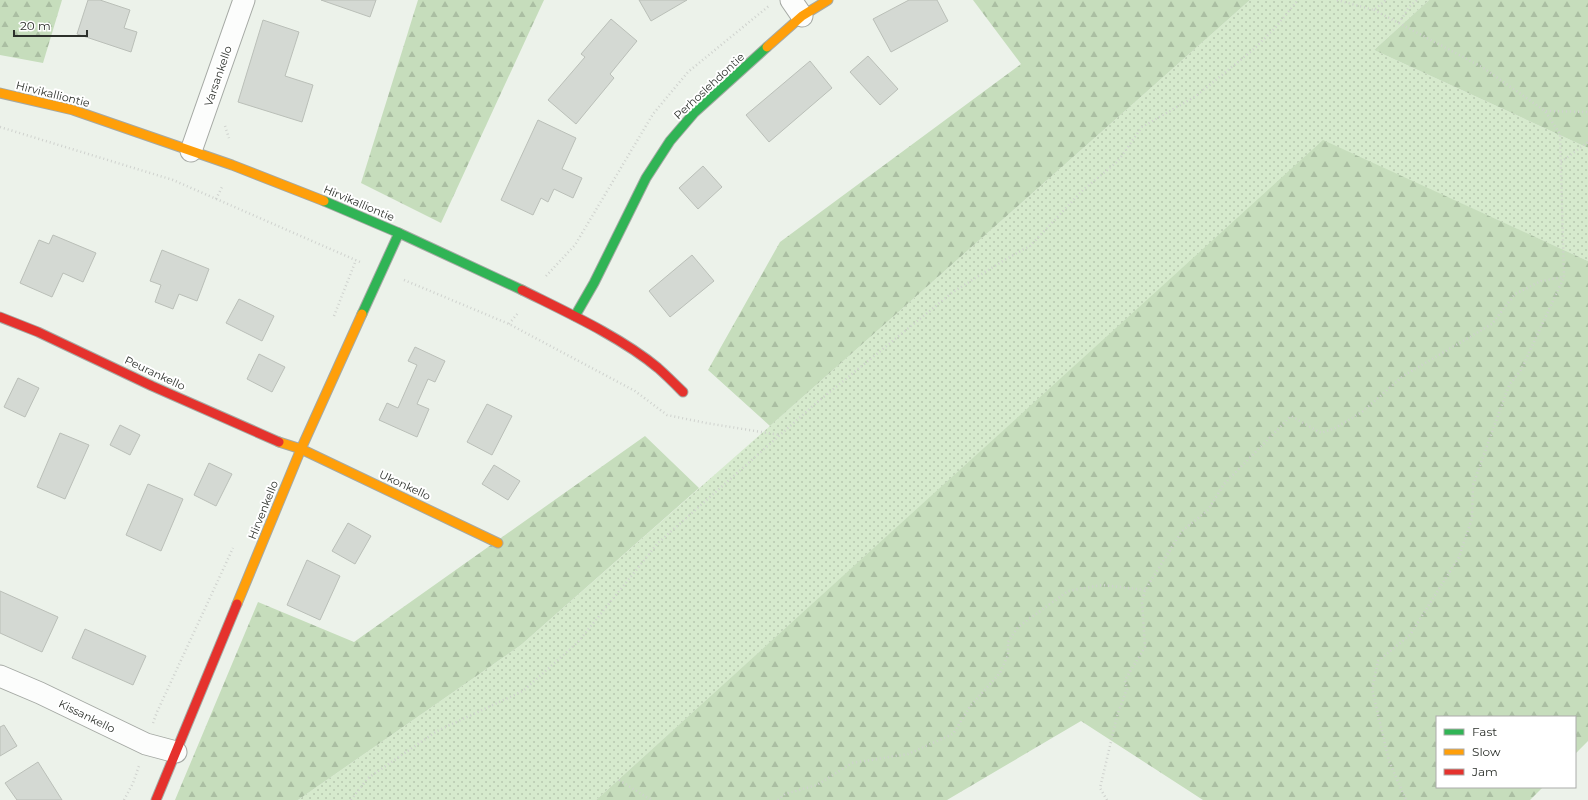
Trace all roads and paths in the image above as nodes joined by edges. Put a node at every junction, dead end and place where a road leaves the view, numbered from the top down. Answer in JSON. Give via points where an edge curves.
{"nodes":[{"id":1,"x":244,"y":0,"type":"edge"},
{"id":2,"x":828,"y":0,"type":"edge"},
{"id":3,"x":1298,"y":0,"type":"edge"},
{"id":4,"x":1337,"y":0,"type":"edge"},
{"id":5,"x":1386,"y":0,"type":"edge"},
{"id":6,"x":1417,"y":0,"type":"edge"},
{"id":7,"x":797,"y":8,"type":"edge"},
{"id":8,"x":1374,"y":10,"type":"junction"},
{"id":9,"x":1399,"y":23,"type":"junction"},
{"id":10,"x":0,"y":94,"type":"edge"},
{"id":11,"x":1545,"y":111,"type":"junction"},
{"id":12,"x":1588,"y":112,"type":"edge"},
{"id":13,"x":0,"y":127,"type":"edge"},
{"id":14,"x":1588,"y":142,"type":"edge"},
{"id":15,"x":192,"y":151,"type":"junction"},
{"id":16,"x":1561,"y":162,"type":"junction"},
{"id":17,"x":399,"y":233,"type":"junction"},
{"id":18,"x":381,"y":271,"type":"junction"},
{"id":19,"x":1564,"y":277,"type":"junction"},
{"id":20,"x":575,"y":316,"type":"junction"},
{"id":21,"x":0,"y":317,"type":"edge"},
{"id":22,"x":683,"y":392,"type":"dead end"},
{"id":23,"x":780,"y":435,"type":"junction"},
{"id":24,"x":301,"y":449,"type":"junction"},
{"id":25,"x":498,"y":543,"type":"dead end"},
{"id":26,"x":1146,"y":590,"type":"junction"},
{"id":27,"x":0,"y":676,"type":"edge"},
{"id":28,"x":176,"y":752,"type":"junction"},
{"id":29,"x":619,"y":780,"type":"dead end"},
{"id":30,"x":156,"y":800,"type":"edge"},
{"id":31,"x":351,"y":800,"type":"edge"},
{"id":32,"x":651,"y":800,"type":"edge"},
{"id":33,"x":778,"y":800,"type":"edge"},
{"id":34,"x":1107,"y":800,"type":"edge"},
{"id":35,"x":1406,"y":800,"type":"edge"}],
"edges":[{"from":1,"to":15,"type":"street","name":"Varsankello"},
{"from":2,"to":7,"type":"street","name":"Perhoslehdontie"},
{"from":3,"to":23,"type":"path","via":[[1254,49],[1196,96],[1142,128],[1118,161],[1083,190],[1030,246],[953,292]]},
{"from":4,"to":8,"type":"path"},
{"from":5,"to":8,"type":"path"},
{"from":6,"to":9,"type":"path","via":[[1408,7]]},
{"from":7,"to":20,"type":"street","name":"Perhoslehdontie","via":[[670,141],[646,178],[598,277]]},
{"from":8,"to":9,"type":"path"},
{"from":9,"to":11,"type":"path","via":[[1482,67]]},
{"from":10,"to":15,"type":"street","name":"Hirvikalliontie","via":[[73,110]]},
{"from":11,"to":12,"type":"path"},
{"from":11,"to":16,"type":"path","via":[[1560,134]]},
{"from":13,"to":18,"type":"path","via":[[173,180]]},
{"from":14,"to":16,"type":"path"},
{"from":15,"to":17,"type":"street","name":"Hirvikalliontie","via":[[309,195]]},
{"from":16,"to":19,"type":"path"},
{"from":17,"to":18,"type":"street","name":"Hirvenkello"},
{"from":17,"to":20,"type":"street","name":"Hirvikalliontie"},
{"from":18,"to":23,"type":"path","via":[[509,324],[635,391],[667,415]]},
{"from":18,"to":24,"type":"street","name":"Hirvenkello"},
{"from":19,"to":26,"type":"path","via":[[1541,281],[1515,294],[1492,324],[1403,376],[1362,412],[1335,428],[1321,433],[1291,416],[1224,484],[1208,510],[1182,531]]},
{"from":19,"to":35,"type":"path","via":[[1521,370],[1509,385],[1473,485],[1472,518],[1459,557],[1410,634],[1378,661],[1372,689],[1389,761]]},
{"from":20,"to":22,"type":"street","name":"Hirvikalliontie","via":[[658,368]]},
{"from":21,"to":24,"type":"street","name":"Peurankello","via":[[38,332],[152,386]]},
{"from":23,"to":31,"type":"path","via":[[658,543],[578,642],[523,691],[437,731],[368,778]]},
{"from":24,"to":25,"type":"street","name":"Ukonkello"},
{"from":24,"to":28,"type":"street","name":"Hirvenkello"},
{"from":26,"to":33,"type":"path","via":[[1102,585],[1068,591],[1018,628],[1008,642],[1008,656],[1000,673],[971,704],[953,734],[908,754],[852,763],[817,785],[785,794]]},
{"from":26,"to":34,"type":"path","via":[[1142,602],[1145,647],[1125,680],[1127,689],[1117,716],[1100,788]]},
{"from":27,"to":28,"type":"street","name":"Kissankello","via":[[146,744]]},
{"from":28,"to":30,"type":"street","name":"Hirvenkello"},
{"from":29,"to":32,"type":"path"}]}
